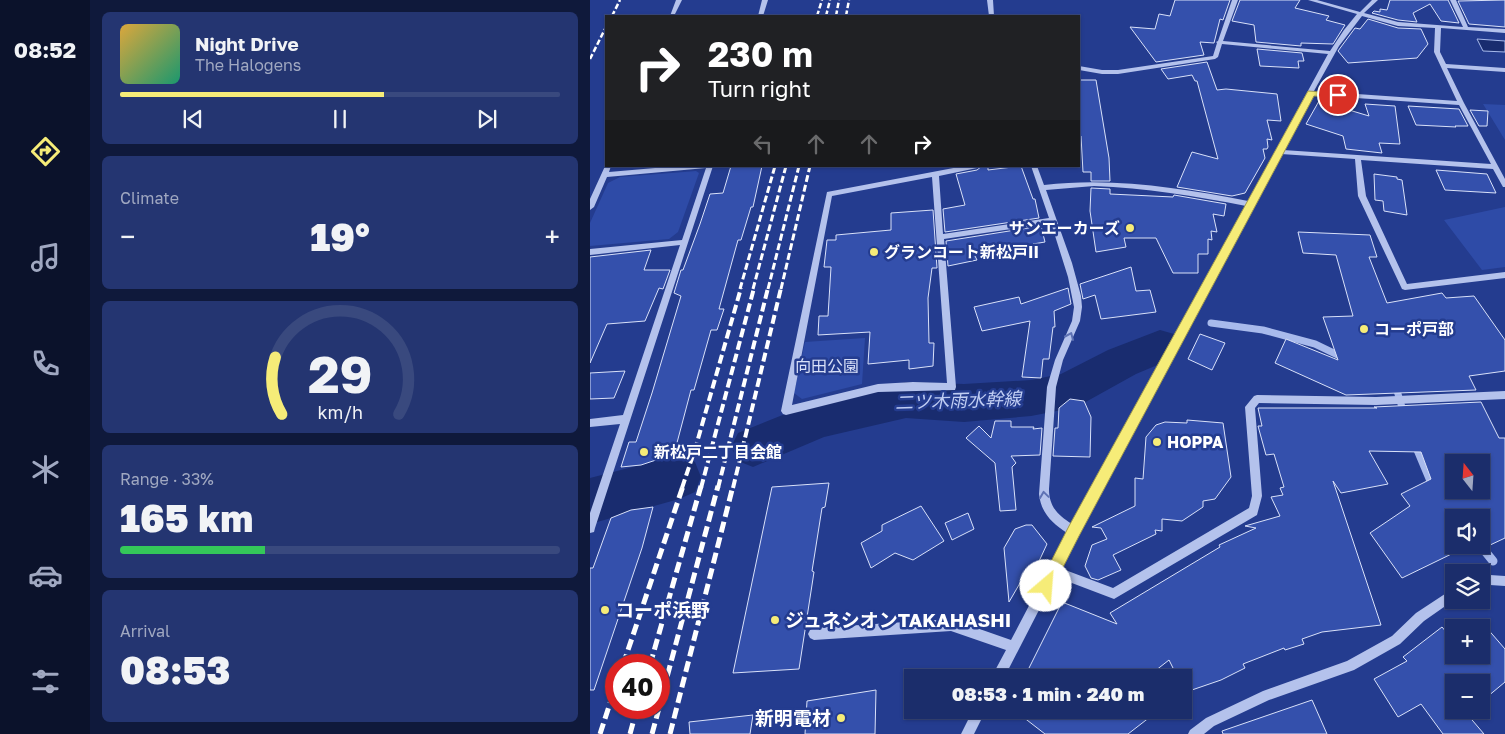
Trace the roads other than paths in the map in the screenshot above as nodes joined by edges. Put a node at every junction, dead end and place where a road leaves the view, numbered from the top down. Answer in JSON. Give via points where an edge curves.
{"nodes":[{"id":1,"x":679,"y":0,"type":"edge"},
{"id":2,"x":766,"y":0,"type":"edge"},
{"id":3,"x":990,"y":0,"type":"edge"},
{"id":4,"x":1235,"y":0,"type":"edge"},
{"id":5,"x":1311,"y":0,"type":"edge"},
{"id":6,"x":1375,"y":0,"type":"edge"},
{"id":7,"x":1453,"y":0,"type":"edge"},
{"id":8,"x":1360,"y":13,"type":"junction"},
{"id":9,"x":672,"y":15,"type":"edge"},
{"id":10,"x":760,"y":15,"type":"edge"},
{"id":11,"x":992,"y":15,"type":"edge"},
{"id":12,"x":1438,"y":28,"type":"junction"},
{"id":13,"x":1466,"y":28,"type":"junction"},
{"id":14,"x":1505,"y":31,"type":"edge"},
{"id":15,"x":1219,"y":42,"type":"junction"},
{"id":16,"x":1332,"y":53,"type":"junction"},
{"id":17,"x":1444,"y":66,"type":"junction"},
{"id":18,"x":1080,"y":68,"type":"edge"},
{"id":19,"x":1505,"y":70,"type":"edge"},
{"id":20,"x":1311,"y":93,"type":"junction"},
{"id":21,"x":1461,"y":103,"type":"junction"},
{"id":22,"x":1279,"y":152,"type":"junction"},
{"id":23,"x":1358,"y":159,"type":"junction"},
{"id":24,"x":608,"y":167,"type":"edge"},
{"id":25,"x":696,"y":167,"type":"edge"},
{"id":26,"x":708,"y":167,"type":"edge"},
{"id":27,"x":972,"y":167,"type":"edge"},
{"id":28,"x":1034,"y":167,"type":"edge"},
{"id":29,"x":1495,"y":167,"type":"junction"},
{"id":30,"x":935,"y":174,"type":"junction"},
{"id":31,"x":604,"y":175,"type":"junction"},
{"id":32,"x":1505,"y":185,"type":"edge"},
{"id":33,"x":1042,"y":188,"type":"junction"},
{"id":34,"x":1251,"y":204,"type":"junction"},
{"id":35,"x":590,"y":207,"type":"edge"},
{"id":36,"x":1053,"y":220,"type":"junction"},
{"id":37,"x":940,"y":237,"type":"junction"},
{"id":38,"x":686,"y":242,"type":"junction"},
{"id":39,"x":590,"y":252,"type":"edge"},
{"id":40,"x":1505,"y":275,"type":"edge"},
{"id":41,"x":1505,"y":395,"type":"edge"},
{"id":42,"x":626,"y":420,"type":"junction"},
{"id":43,"x":590,"y":422,"type":"edge"},
{"id":44,"x":610,"y":470,"type":"joint"},
{"id":45,"x":591,"y":526,"type":"edge"},
{"id":46,"x":1074,"y":531,"type":"junction"},
{"id":47,"x":1054,"y":571,"type":"junction"},
{"id":48,"x":1490,"y":580,"type":"edge"},
{"id":49,"x":1505,"y":581,"type":"edge"},
{"id":50,"x":1445,"y":599,"type":"edge"},
{"id":51,"x":814,"y":634,"type":"dead end"},
{"id":52,"x":1014,"y":646,"type":"junction"},
{"id":53,"x":1002,"y":669,"type":"edge"},
{"id":54,"x":975,"y":719,"type":"edge"},
{"id":55,"x":967,"y":734,"type":"edge"},
{"id":56,"x":1194,"y":734,"type":"edge"}],
"edges":[{"from":1,"to":9,"type":"street"},
{"from":2,"to":10,"type":"street"},
{"from":3,"to":11,"type":"street"},
{"from":4,"to":15,"type":"street"},
{"from":5,"to":8,"type":"street"},
{"from":6,"to":8,"type":"street"},
{"from":7,"to":13,"type":"street"},
{"from":8,"to":12,"type":"street","via":[[1398,24]]},
{"from":8,"to":16,"type":"street"},
{"from":12,"to":13,"type":"street"},
{"from":12,"to":17,"type":"street","via":[[1437,52]]},
{"from":13,"to":14,"type":"street"},
{"from":15,"to":16,"type":"street"},
{"from":15,"to":18,"type":"street","via":[[1215,57],[1118,72]]},
{"from":16,"to":20,"type":"street"},
{"from":17,"to":19,"type":"street"},
{"from":17,"to":21,"type":"street"},
{"from":20,"to":21,"type":"street"},
{"from":20,"to":22,"type":"street"},
{"from":21,"to":29,"type":"street"},
{"from":22,"to":23,"type":"street"},
{"from":22,"to":34,"type":"street"},
{"from":23,"to":29,"type":"street"},
{"from":23,"to":40,"type":"street","via":[[1362,196],[1405,287]]},
{"from":24,"to":31,"type":"street"},
{"from":25,"to":31,"type":"street"},
{"from":26,"to":38,"type":"street"},
{"from":27,"to":30,"type":"street"},
{"from":28,"to":33,"type":"street"},
{"from":29,"to":32,"type":"street"},
{"from":30,"to":37,"type":"street"},
{"from":30,"to":37,"type":"street","via":[[828,194],[786,411],[878,388],[952,387]]},
{"from":31,"to":35,"type":"street"},
{"from":33,"to":34,"type":"street","via":[[1066,184],[1168,188]]},
{"from":33,"to":36,"type":"street"},
{"from":34,"to":46,"type":"street"},
{"from":36,"to":37,"type":"street"},
{"from":46,"to":36,"type":"street","one_way":true,"via":[[1056,519],[1043,497],[1047,414],[1053,381],[1077,320],[1078,305],[1067,257]]},
{"from":38,"to":39,"type":"street"},
{"from":38,"to":42,"type":"street"},
{"from":41,"to":47,"type":"street","via":[[1376,401],[1257,398],[1250,407],[1257,496],[1253,511],[1114,594]]},
{"from":42,"to":43,"type":"street"},
{"from":42,"to":44,"type":"street"},
{"from":44,"to":45,"type":"street"},
{"from":46,"to":47,"type":"street"},
{"from":47,"to":52,"type":"street"},
{"from":48,"to":49,"type":"street"},
{"from":50,"to":56,"type":"street","via":[[1396,640],[1350,666],[1266,695],[1210,722]]},
{"from":51,"to":52,"type":"street","via":[[951,625]]},
{"from":52,"to":53,"type":"street"},
{"from":54,"to":55,"type":"street"}]}
